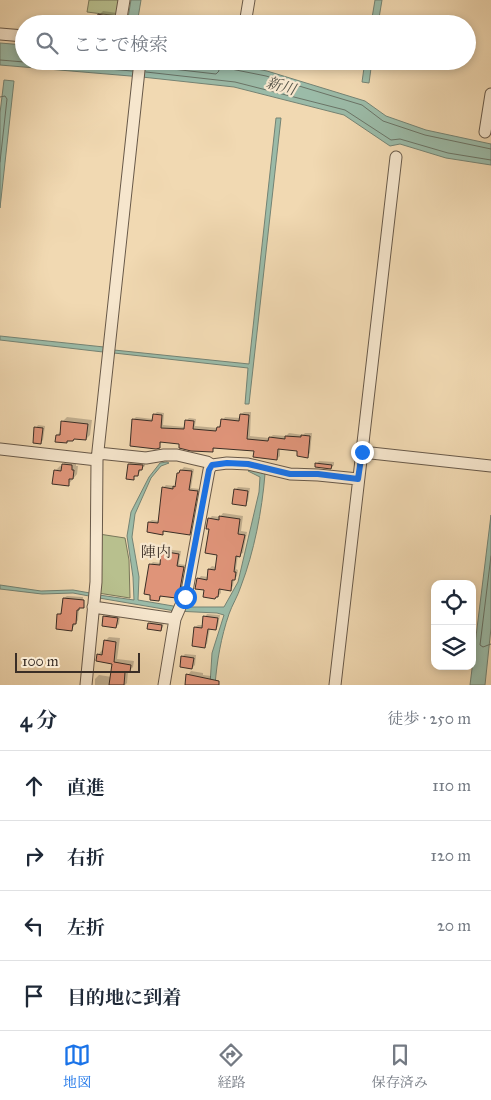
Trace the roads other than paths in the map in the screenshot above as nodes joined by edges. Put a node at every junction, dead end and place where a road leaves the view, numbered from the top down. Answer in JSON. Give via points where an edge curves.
{"nodes":[{"id":1,"x":124,"y":0,"type":"edge"},
{"id":2,"x":249,"y":0,"type":"edge"},
{"id":3,"x":122,"y":15,"type":"edge"},
{"id":4,"x":246,"y":15,"type":"edge"},
{"id":5,"x":0,"y":34,"type":"edge"},
{"id":6,"x":15,"y":35,"type":"edge"},
{"id":7,"x":139,"y":70,"type":"edge"},
{"id":8,"x":491,"y":94,"type":"edge"},
{"id":9,"x":485,"y":132,"type":"dead end"},
{"id":10,"x":396,"y":157,"type":"dead end"},
{"id":11,"x":0,"y":450,"type":"edge"},
{"id":12,"x":362,"y":452,"type":"junction"},
{"id":13,"x":97,"y":457,"type":"junction"},
{"id":14,"x":212,"y":465,"type":"junction"},
{"id":15,"x":491,"y":466,"type":"edge"},
{"id":16,"x":358,"y":479,"type":"junction"},
{"id":17,"x":94,"y":607,"type":"junction"},
{"id":18,"x":177,"y":612,"type":"junction"},
{"id":19,"x":86,"y":685,"type":"edge"},
{"id":20,"x":164,"y":685,"type":"edge"},
{"id":21,"x":335,"y":685,"type":"edge"}],
"edges":[{"from":1,"to":3,"type":"street"},
{"from":2,"to":4,"type":"street"},
{"from":5,"to":6,"type":"street"},
{"from":7,"to":13,"type":"street"},
{"from":8,"to":9,"type":"street"},
{"from":10,"to":12,"type":"street"},
{"from":11,"to":13,"type":"street"},
{"from":12,"to":15,"type":"street"},
{"from":12,"to":16,"type":"street"},
{"from":13,"to":14,"type":"street","via":[[177,455]]},
{"from":13,"to":17,"type":"street"},
{"from":14,"to":16,"type":"street","via":[[248,464],[290,474]]},
{"from":14,"to":18,"type":"street","via":[[187,590]]},
{"from":16,"to":21,"type":"street"},
{"from":17,"to":18,"type":"street"},
{"from":17,"to":19,"type":"street"},
{"from":18,"to":20,"type":"street"}]}
